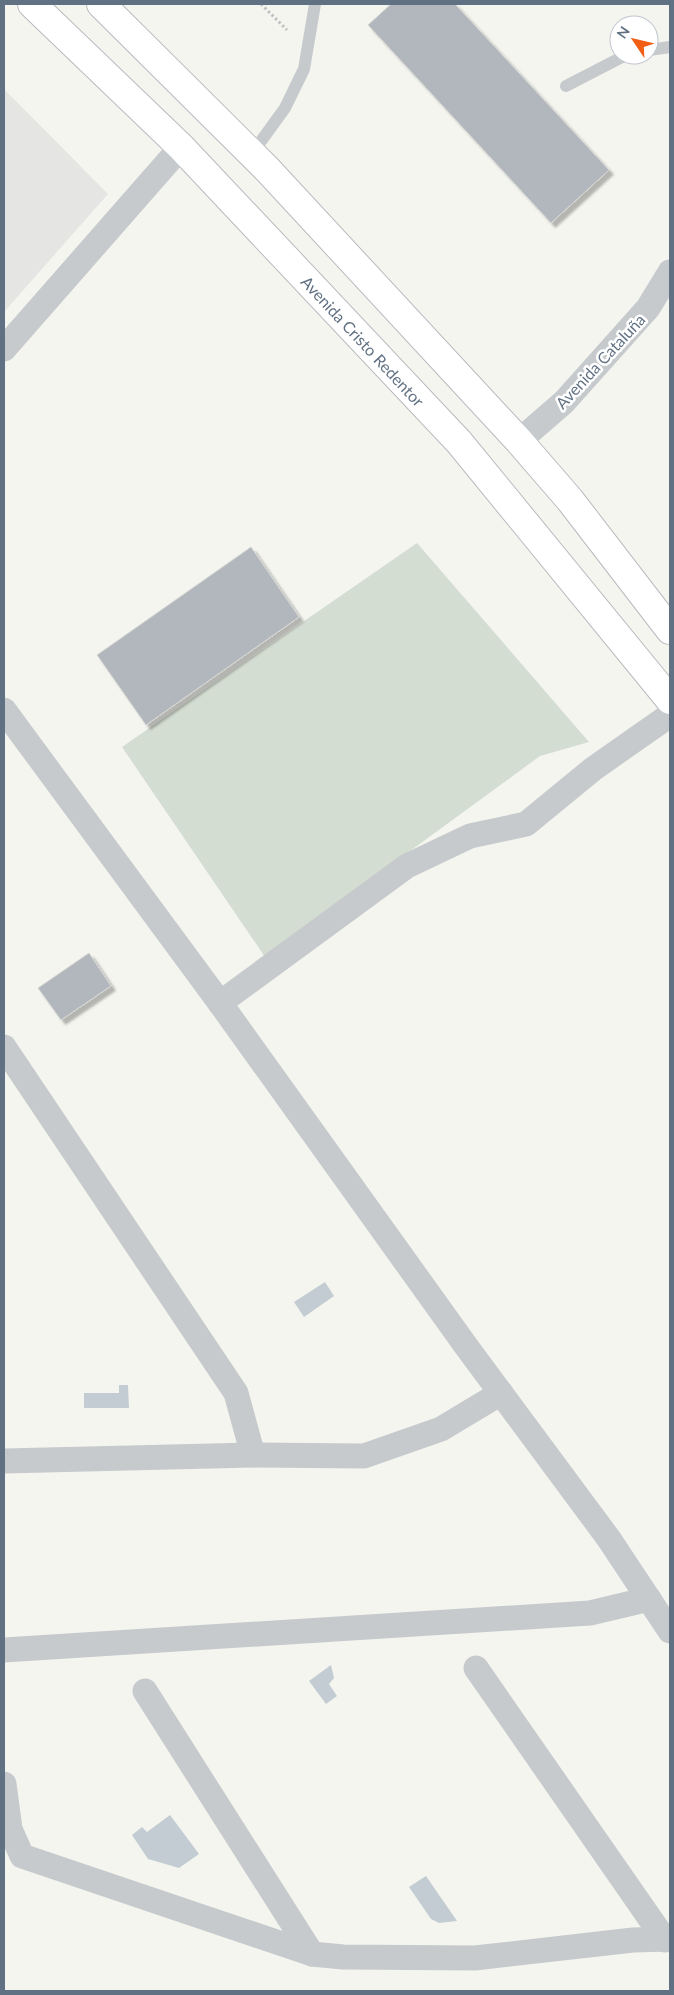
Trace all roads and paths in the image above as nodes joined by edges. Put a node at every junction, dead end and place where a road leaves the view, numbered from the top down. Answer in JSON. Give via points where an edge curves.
{"nodes":[{"id":1,"x":32,"y":4,"type":"edge"},
{"id":2,"x":100,"y":4,"type":"edge"},
{"id":3,"x":261,"y":4,"type":"edge"},
{"id":4,"x":315,"y":4,"type":"edge"},
{"id":5,"x":265,"y":6,"type":"edge"},
{"id":6,"x":307,"y":51,"type":"junction"},
{"id":7,"x":609,"y":64,"type":"edge"},
{"id":8,"x":566,"y":86,"type":"dead end"},
{"id":9,"x":181,"y":147,"type":"junction"},
{"id":10,"x":251,"y":155,"type":"junction"},
{"id":11,"x":670,"y":272,"type":"edge"},
{"id":12,"x":4,"y":349,"type":"edge"},
{"id":13,"x":519,"y":441,"type":"junction"},
{"id":14,"x":670,"y":630,"type":"edge"},
{"id":15,"x":670,"y":700,"type":"edge"},
{"id":16,"x":4,"y":710,"type":"edge"},
{"id":17,"x":670,"y":715,"type":"edge"},
{"id":18,"x":220,"y":1003,"type":"junction"},
{"id":19,"x":4,"y":1047,"type":"edge"},
{"id":20,"x":501,"y":1393,"type":"junction"},
{"id":21,"x":253,"y":1455,"type":"junction"},
{"id":22,"x":4,"y":1461,"type":"edge"},
{"id":23,"x":649,"y":1599,"type":"junction"},
{"id":24,"x":670,"y":1631,"type":"edge"},
{"id":25,"x":4,"y":1650,"type":"edge"},
{"id":26,"x":476,"y":1668,"type":"dead end"},
{"id":27,"x":145,"y":1691,"type":"dead end"},
{"id":28,"x":4,"y":1784,"type":"edge"},
{"id":29,"x":667,"y":1939,"type":"edge"},
{"id":30,"x":312,"y":1954,"type":"junction"}],
"edges":[{"from":1,"to":9,"type":"highway","name":"Avenida Cristo Redentor"},
{"from":2,"to":10,"type":"highway"},
{"from":3,"to":5,"type":"path"},
{"from":4,"to":6,"type":"lane"},
{"from":5,"to":6,"type":"path"},
{"from":6,"to":10,"type":"lane","via":[[304,69],[285,108]]},
{"from":7,"to":8,"type":"lane"},
{"from":9,"to":12,"type":"street"},
{"from":9,"to":15,"type":"highway","name":"Avenida Cristo Redentor","via":[[459,442]]},
{"from":10,"to":13,"type":"highway"},
{"from":11,"to":13,"type":"street","name":"Avenida Cataluña","via":[[648,308],[564,402]]},
{"from":13,"to":14,"type":"highway","via":[[570,500]]},
{"from":16,"to":18,"type":"street"},
{"from":17,"to":18,"type":"street","via":[[593,769],[526,824],[470,836],[408,866]]},
{"from":18,"to":20,"type":"street"},
{"from":19,"to":21,"type":"street","via":[[236,1393]]},
{"from":20,"to":21,"type":"street","via":[[441,1429],[364,1456]]},
{"from":20,"to":23,"type":"street","via":[[610,1539]]},
{"from":21,"to":22,"type":"street"},
{"from":23,"to":24,"type":"street"},
{"from":23,"to":25,"type":"street","via":[[590,1613]]},
{"from":26,"to":29,"type":"street"},
{"from":27,"to":30,"type":"street"},
{"from":28,"to":30,"type":"street","via":[[10,1829],[22,1856]]},
{"from":29,"to":30,"type":"street","via":[[475,1958]]}]}
